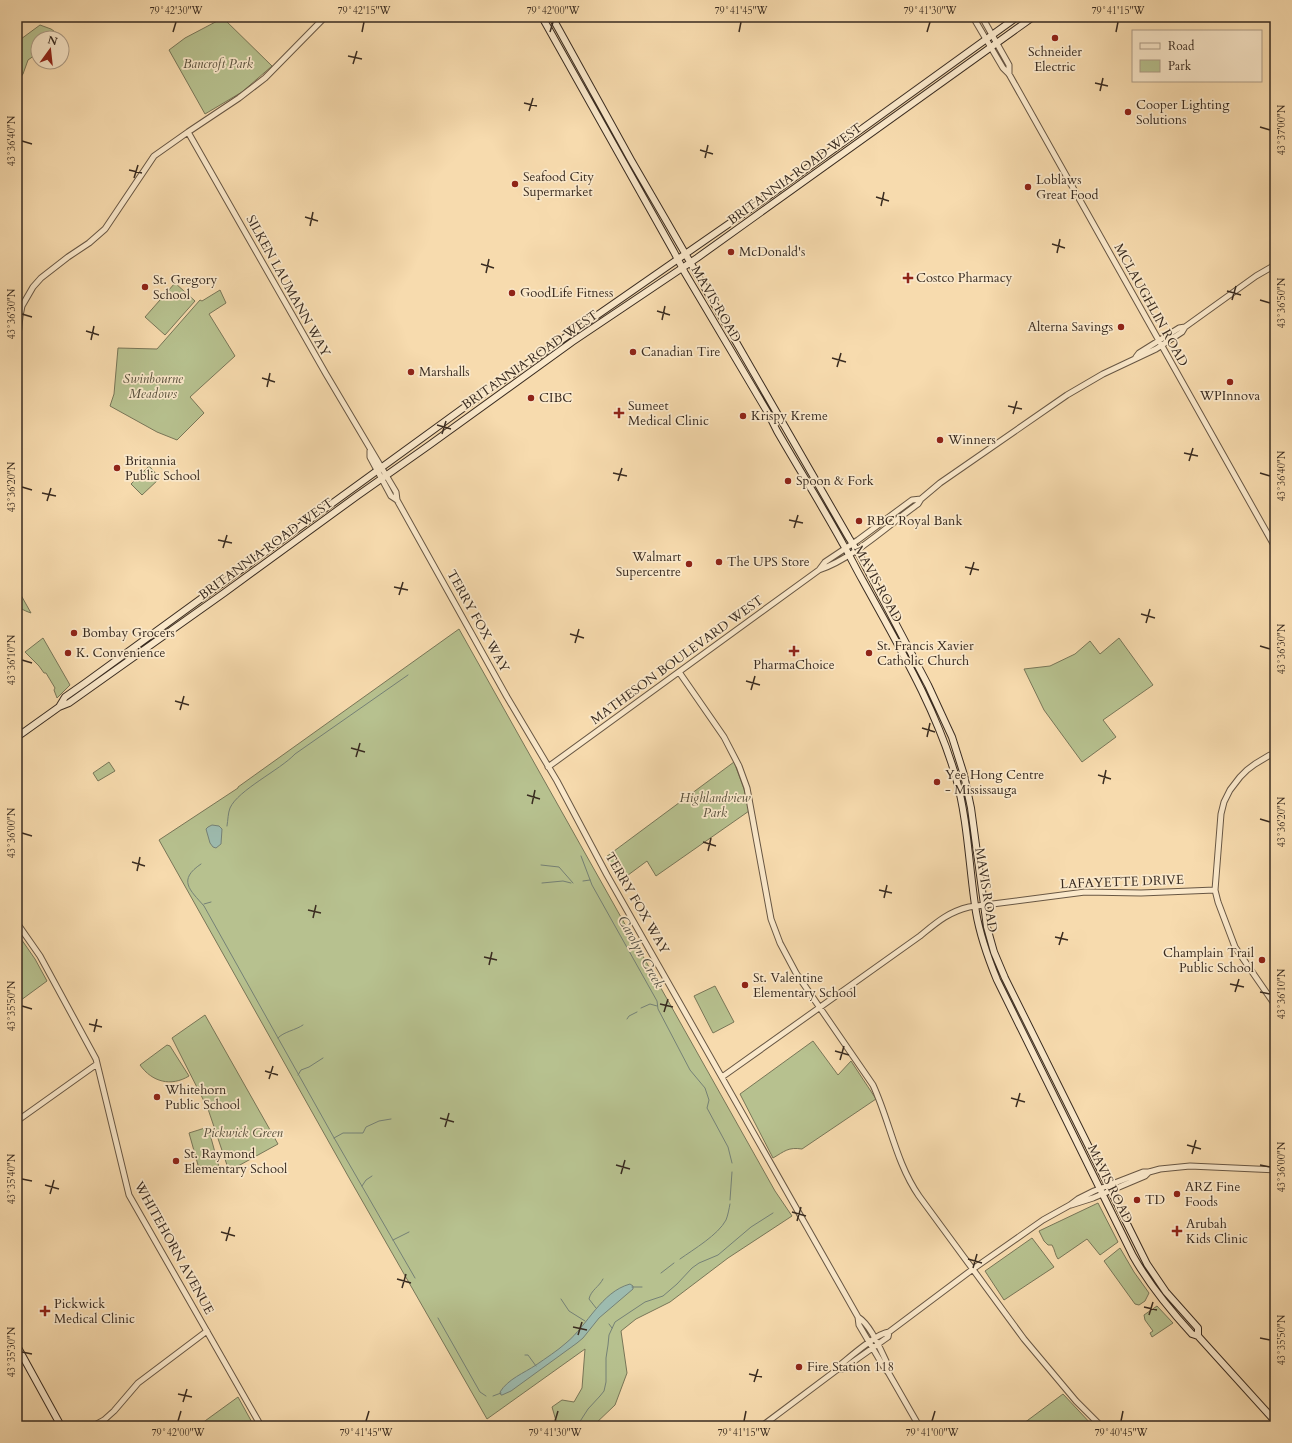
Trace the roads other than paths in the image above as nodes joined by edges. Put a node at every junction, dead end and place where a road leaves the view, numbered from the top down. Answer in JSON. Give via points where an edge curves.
{"nodes":[{"id":1,"x":325,"y":17,"type":"edge"},
{"id":2,"x":542,"y":17,"type":"edge"},
{"id":3,"x":552,"y":17,"type":"edge"},
{"id":4,"x":974,"y":17,"type":"edge"},
{"id":5,"x":982,"y":17,"type":"edge"},
{"id":6,"x":1018,"y":17,"type":"edge"},
{"id":7,"x":1034,"y":17,"type":"edge"},
{"id":8,"x":992,"y":35,"type":"junction"},
{"id":9,"x":986,"y":40,"type":"junction"},
{"id":10,"x":997,"y":43,"type":"junction"},
{"id":11,"x":991,"y":48,"type":"junction"},
{"id":12,"x":1009,"y":74,"type":"junction"},
{"id":13,"x":188,"y":132,"type":"junction"},
{"id":14,"x":685,"y":254,"type":"junction"},
{"id":15,"x":678,"y":259,"type":"junction"},
{"id":16,"x":690,"y":263,"type":"junction"},
{"id":17,"x":1275,"y":265,"type":"edge"},
{"id":18,"x":682,"y":268,"type":"junction"},
{"id":19,"x":735,"y":341,"type":"junction"},
{"id":20,"x":1160,"y":343,"type":"junction"},
{"id":21,"x":727,"y":345,"type":"junction"},
{"id":22,"x":17,"y":347,"type":"edge"},
{"id":23,"x":379,"y":469,"type":"junction"},
{"id":24,"x":384,"y":477,"type":"junction"},
{"id":25,"x":921,"y":499,"type":"junction"},
{"id":26,"x":852,"y":544,"type":"junction"},
{"id":27,"x":1275,"y":547,"type":"edge"},
{"id":28,"x":845,"y":548,"type":"junction"},
{"id":29,"x":856,"y":549,"type":"junction"},
{"id":30,"x":848,"y":554,"type":"junction"},
{"id":31,"x":819,"y":570,"type":"junction"},
{"id":32,"x":679,"y":672,"type":"junction"},
{"id":33,"x":58,"y":707,"type":"junction"},
{"id":34,"x":17,"y":737,"type":"edge"},
{"id":35,"x":1275,"y":755,"type":"edge"},
{"id":36,"x":548,"y":766,"type":"junction"},
{"id":37,"x":1215,"y":890,"type":"junction"},
{"id":38,"x":983,"y":905,"type":"junction"},
{"id":39,"x":975,"y":906,"type":"junction"},
{"id":40,"x":17,"y":923,"type":"edge"},
{"id":41,"x":1275,"y":1005,"type":"edge"},
{"id":42,"x":820,"y":1008,"type":"junction"},
{"id":43,"x":97,"y":1064,"type":"junction"},
{"id":44,"x":722,"y":1077,"type":"junction"},
{"id":45,"x":17,"y":1121,"type":"edge"},
{"id":46,"x":1275,"y":1170,"type":"edge"},
{"id":47,"x":1109,"y":1188,"type":"junction"},
{"id":48,"x":1102,"y":1191,"type":"junction"},
{"id":49,"x":973,"y":1269,"type":"junction"},
{"id":50,"x":858,"y":1317,"type":"junction"},
{"id":51,"x":207,"y":1331,"type":"junction"},
{"id":52,"x":889,"y":1332,"type":"junction"},
{"id":53,"x":1198,"y":1336,"type":"junction"},
{"id":54,"x":875,"y":1339,"type":"junction"},
{"id":55,"x":878,"y":1344,"type":"junction"},
{"id":56,"x":871,"y":1345,"type":"junction"},
{"id":57,"x":17,"y":1346,"type":"edge"},
{"id":58,"x":888,"y":1372,"type":"junction"},
{"id":59,"x":1275,"y":1421,"type":"edge"},
{"id":60,"x":61,"y":1426,"type":"edge"},
{"id":61,"x":93,"y":1426,"type":"edge"},
{"id":62,"x":261,"y":1426,"type":"edge"},
{"id":63,"x":762,"y":1426,"type":"edge"},
{"id":64,"x":920,"y":1426,"type":"edge"},
{"id":65,"x":1101,"y":1426,"type":"edge"}],
"edges":[{"from":1,"to":13,"type":"street","via":[[265,78]]},
{"from":2,"to":15,"type":"main road","name":"MAVIS ROAD"},
{"from":3,"to":14,"type":"main road","name":"MAVIS ROAD"},
{"from":4,"to":9,"type":"street","name":"MCLAUGHLIN ROAD"},
{"from":5,"to":8,"type":"street","name":"MCLAUGHLIN ROAD"},
{"from":6,"to":8,"type":"main road","name":"BRITANNIA ROAD WEST"},
{"from":7,"to":10,"type":"main road","name":"BRITANNIA ROAD WEST"},
{"from":8,"to":9,"type":"main road","name":"BRITANNIA ROAD WEST"},
{"from":8,"to":10,"type":"street","name":"MCLAUGHLIN ROAD"},
{"from":9,"to":11,"type":"street","name":"MCLAUGHLIN ROAD"},
{"from":9,"to":14,"type":"main road","name":"BRITANNIA ROAD WEST"},
{"from":10,"to":11,"type":"main road","name":"BRITANNIA ROAD WEST"},
{"from":10,"to":12,"type":"street","name":"MCLAUGHLIN ROAD","via":[[1009,65]]},
{"from":11,"to":12,"type":"street","name":"MCLAUGHLIN ROAD"},
{"from":11,"to":16,"type":"main road","name":"BRITANNIA ROAD WEST"},
{"from":12,"to":20,"type":"street","name":"MCLAUGHLIN ROAD"},
{"from":13,"to":22,"type":"street","via":[[154,156],[105,229],[33,286],[22,306]]},
{"from":13,"to":23,"type":"street","name":"SILKEN LAUMANN WAY"},
{"from":14,"to":15,"type":"main road","name":"BRITANNIA ROAD WEST"},
{"from":14,"to":16,"type":"main road","name":"MAVIS ROAD"},
{"from":15,"to":18,"type":"main road","name":"MAVIS ROAD"},
{"from":15,"to":23,"type":"main road","name":"BRITANNIA ROAD WEST"},
{"from":16,"to":18,"type":"main road","name":"BRITANNIA ROAD WEST"},
{"from":16,"to":19,"type":"main road","name":"MAVIS ROAD"},
{"from":17,"to":20,"type":"street","name":"MATHESON BOULEVARD WEST"},
{"from":18,"to":21,"type":"main road","name":"MAVIS ROAD"},
{"from":18,"to":24,"type":"main road","name":"BRITANNIA ROAD WEST","via":[[572,342]]},
{"from":19,"to":21,"type":"main road"},
{"from":19,"to":26,"type":"main road","name":"MAVIS ROAD"},
{"from":20,"to":25,"type":"street","name":"MATHESON BOULEVARD WEST","via":[[1067,395]]},
{"from":20,"to":27,"type":"street","name":"MCLAUGHLIN ROAD"},
{"from":21,"to":28,"type":"main road","name":"MAVIS ROAD"},
{"from":23,"to":24,"type":"street","name":"SILKEN LAUMANN WAY"},
{"from":23,"to":33,"type":"main road","name":"BRITANNIA ROAD WEST","via":[[72,692]]},
{"from":24,"to":33,"type":"main road","name":"BRITANNIA ROAD WEST","via":[[143,651],[69,703]]},
{"from":24,"to":36,"type":"street","name":"TERRY FOX WAY","via":[[396,492],[397,500]]},
{"from":25,"to":26,"type":"street","name":"MATHESON BOULEVARD WEST","via":[[912,500]]},
{"from":25,"to":29,"type":"street","name":"MATHESON BOULEVARD WEST","via":[[918,504]]},
{"from":26,"to":28,"type":"street","name":"MATHESON BOULEVARD WEST"},
{"from":26,"to":29,"type":"main road","name":"MAVIS ROAD"},
{"from":28,"to":30,"type":"main road","name":"MAVIS ROAD"},
{"from":28,"to":31,"type":"street","name":"MATHESON BOULEVARD WEST","via":[[825,562]]},
{"from":29,"to":30,"type":"street","name":"MATHESON BOULEVARD WEST"},
{"from":29,"to":38,"type":"main road","name":"MAVIS ROAD","via":[[928,685],[952,737],[971,808]]},
{"from":30,"to":31,"type":"street","name":"MATHESON BOULEVARD WEST","via":[[831,566]]},
{"from":30,"to":39,"type":"main road","name":"MAVIS ROAD","via":[[881,611],[944,741],[962,807]]},
{"from":31,"to":32,"type":"street","name":"MATHESON BOULEVARD WEST"},
{"from":32,"to":36,"type":"street","name":"MATHESON BOULEVARD WEST"},
{"from":32,"to":42,"type":"street","via":[[724,737],[739,766],[747,788],[771,919],[796,973]]},
{"from":33,"to":34,"type":"main road","name":"BRITANNIA ROAD WEST"},
{"from":35,"to":37,"type":"street","via":[[1243,773],[1224,802]]},
{"from":36,"to":44,"type":"street","name":"TERRY FOX WAY"},
{"from":37,"to":38,"type":"street","name":"LAFAYETTE DRIVE","via":[[1085,892]]},
{"from":37,"to":41,"type":"street","via":[[1235,948]]},
{"from":38,"to":39,"type":"street","name":"LAFAYETTE DRIVE"},
{"from":38,"to":47,"type":"main road","name":"MAVIS ROAD","via":[[986,927],[1005,978]]},
{"from":39,"to":42,"type":"street","name":"LAFAYETTE DRIVE","via":[[948,915]]},
{"from":39,"to":48,"type":"main road","name":"MAVIS ROAD","via":[[984,947],[997,980]]},
{"from":40,"to":43,"type":"street","name":"WHITEHORN AVENUE","via":[[40,956]]},
{"from":42,"to":44,"type":"street","name":"LAFAYETTE DRIVE"},
{"from":42,"to":49,"type":"street","via":[[873,1085],[908,1179]]},
{"from":43,"to":45,"type":"street"},
{"from":43,"to":51,"type":"street","name":"WHITEHORN AVENUE","via":[[130,1195]]},
{"from":44,"to":50,"type":"street","name":"TERRY FOX WAY"},
{"from":46,"to":47,"type":"street","via":[[1190,1166],[1167,1168],[1143,1172]]},
{"from":47,"to":48,"type":"street"},
{"from":47,"to":53,"type":"main road","name":"MAVIS ROAD","via":[[1147,1264],[1166,1292],[1198,1328]]},
{"from":48,"to":49,"type":"street","via":[[1078,1199],[1043,1220]]},
{"from":48,"to":53,"type":"main road","name":"MAVIS ROAD","via":[[1145,1277],[1181,1322],[1192,1334]]},
{"from":49,"to":52,"type":"street"},
{"from":49,"to":65,"type":"street","via":[[1024,1339],[1076,1401]]},
{"from":50,"to":54,"type":"street","name":"TERRY FOX WAY","via":[[864,1321]]},
{"from":50,"to":56,"type":"street","name":"TERRY FOX WAY","via":[[859,1325]]},
{"from":51,"to":61,"type":"street","via":[[138,1383],[114,1411]]},
{"from":51,"to":62,"type":"street","name":"WHITEHORN AVENUE"},
{"from":52,"to":54,"type":"street"},
{"from":52,"to":55,"type":"street","via":[[888,1337]]},
{"from":53,"to":59,"type":"main road","name":"MAVIS ROAD"},
{"from":54,"to":55,"type":"street","name":"TERRY FOX WAY"},
{"from":54,"to":56,"type":"street"},
{"from":55,"to":56,"type":"street"},
{"from":55,"to":58,"type":"street","name":"TERRY FOX WAY","via":[[889,1367]]},
{"from":56,"to":58,"type":"street","name":"TERRY FOX WAY"},
{"from":56,"to":63,"type":"street","via":[[843,1369],[838,1369]]},
{"from":57,"to":60,"type":"main road"},
{"from":58,"to":64,"type":"street","name":"TERRY FOX WAY"}]}
